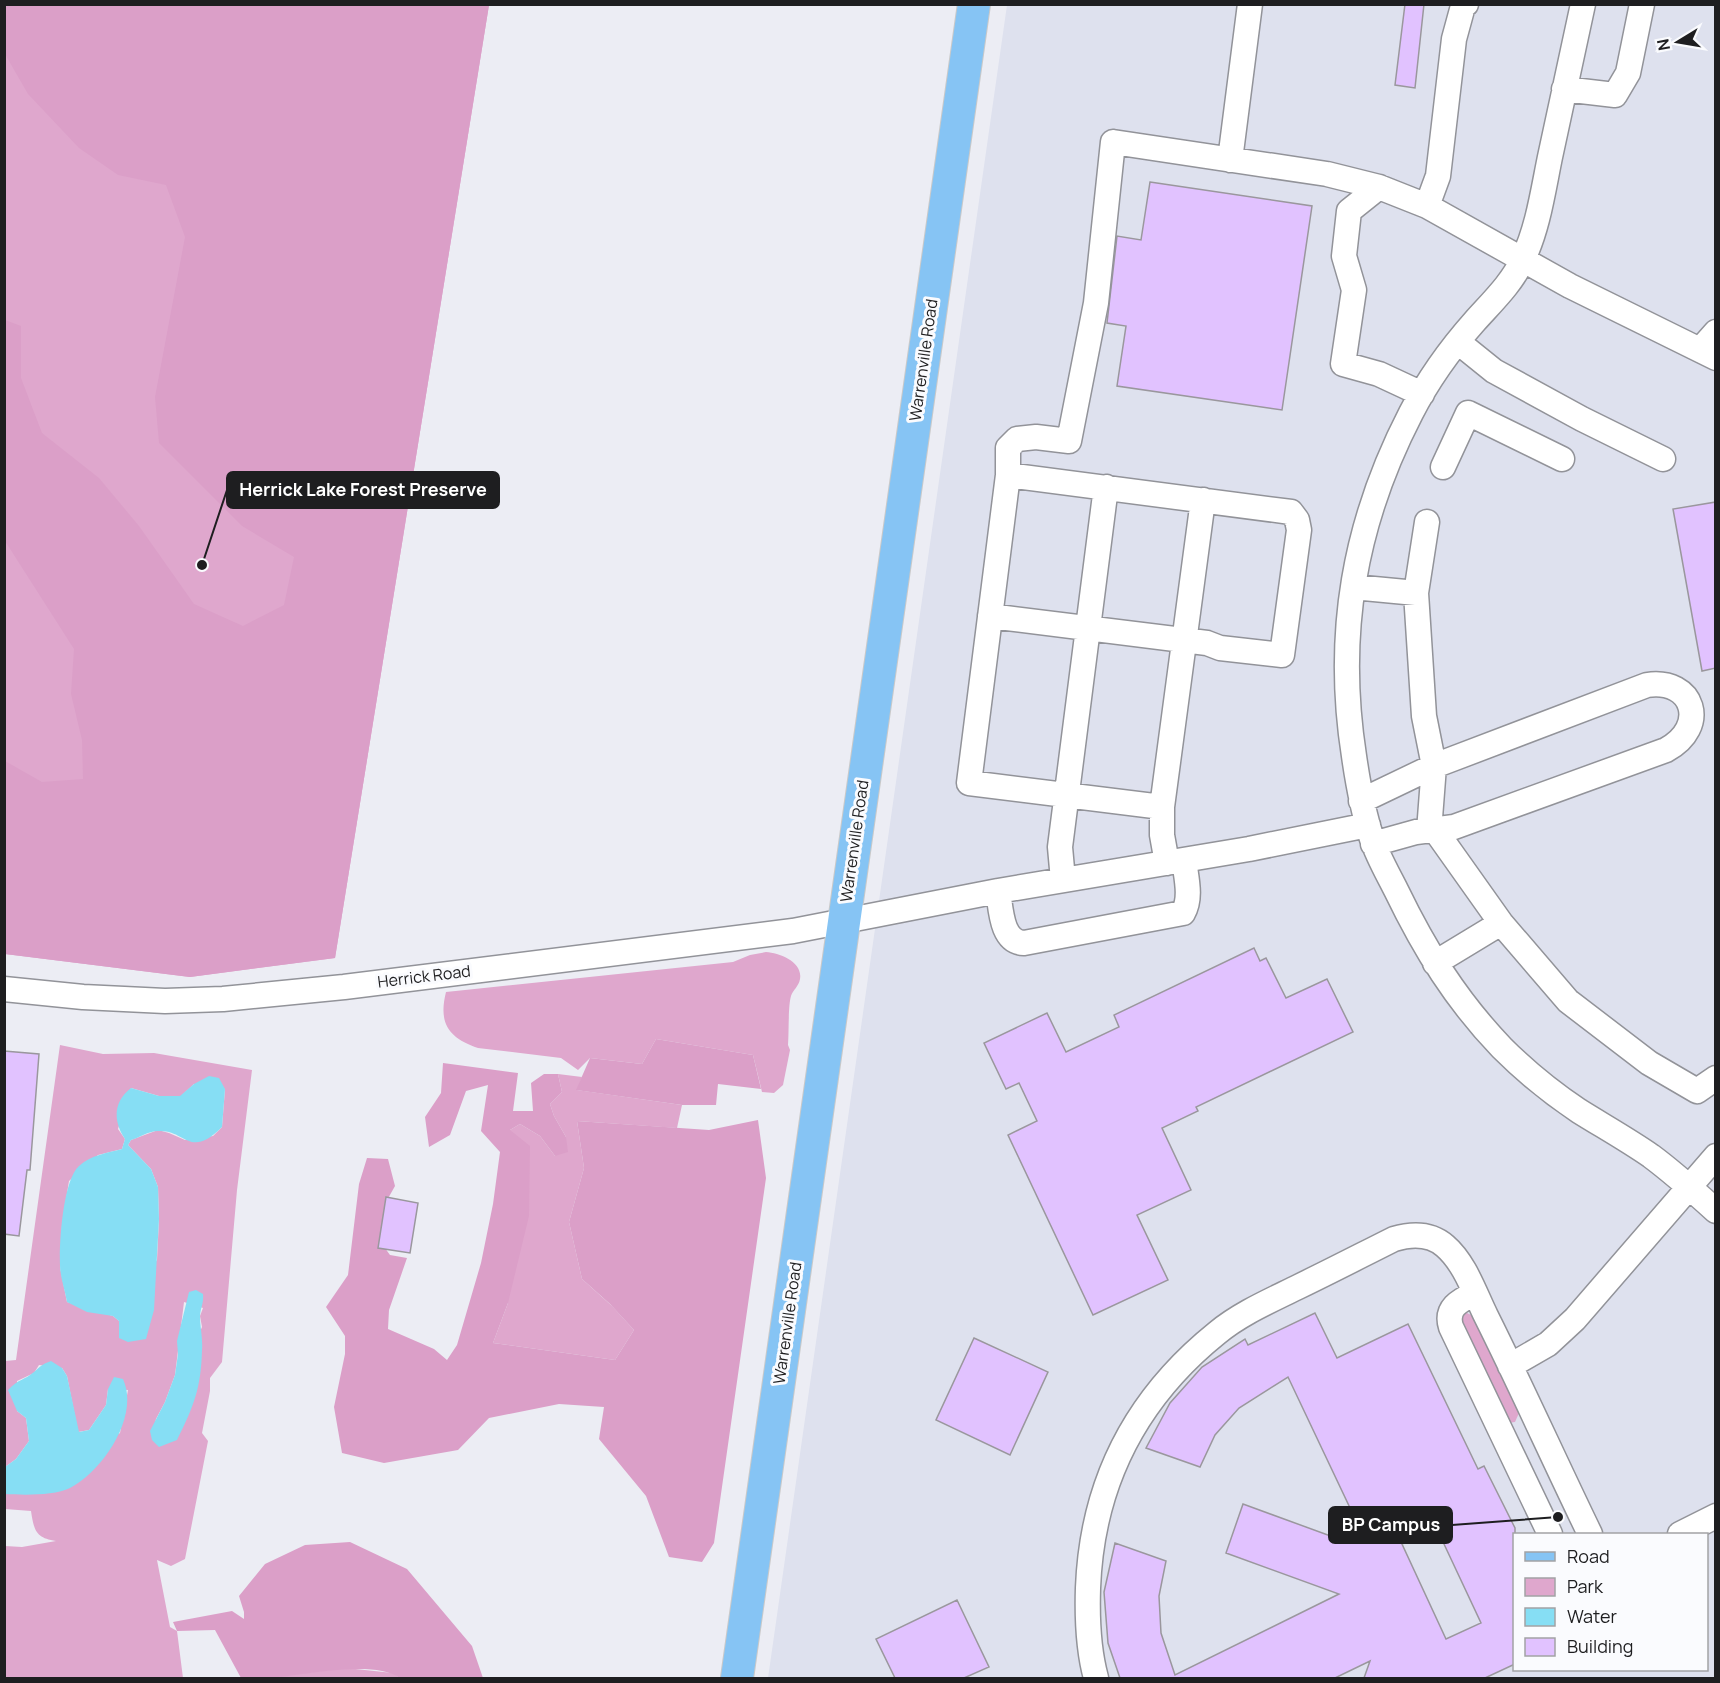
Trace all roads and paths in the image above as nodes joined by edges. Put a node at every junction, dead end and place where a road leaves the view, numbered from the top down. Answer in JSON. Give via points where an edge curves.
{"nodes":[{"id":1,"x":974,"y":4,"type":"edge"},
{"id":2,"x":1250,"y":4,"type":"edge"},
{"id":3,"x":1466,"y":4,"type":"edge"},
{"id":4,"x":1583,"y":4,"type":"edge"},
{"id":5,"x":1642,"y":4,"type":"edge"},
{"id":6,"x":1564,"y":89,"type":"junction"},
{"id":7,"x":1230,"y":160,"type":"junction"},
{"id":8,"x":1379,"y":187,"type":"junction"},
{"id":9,"x":1427,"y":206,"type":"junction"},
{"id":10,"x":1522,"y":260,"type":"junction"},
{"id":11,"x":1458,"y":342,"type":"junction"},
{"id":12,"x":1710,"y":347,"type":"edge"},
{"id":13,"x":1422,"y":394,"type":"junction"},
{"id":14,"x":1562,"y":459,"type":"dead end"},
{"id":15,"x":1663,"y":459,"type":"dead end"},
{"id":16,"x":1443,"y":467,"type":"dead end"},
{"id":17,"x":1008,"y":475,"type":"junction"},
{"id":18,"x":1106,"y":487,"type":"junction"},
{"id":19,"x":1203,"y":500,"type":"junction"},
{"id":20,"x":1427,"y":522,"type":"dead end"},
{"id":21,"x":1353,"y":587,"type":"junction"},
{"id":22,"x":1416,"y":593,"type":"junction"},
{"id":23,"x":990,"y":616,"type":"junction"},
{"id":24,"x":1088,"y":628,"type":"junction"},
{"id":25,"x":1185,"y":641,"type":"junction"},
{"id":26,"x":1434,"y":766,"type":"junction"},
{"id":27,"x":1066,"y":795,"type":"junction"},
{"id":28,"x":1361,"y":801,"type":"junction"},
{"id":29,"x":1162,"y":807,"type":"junction"},
{"id":30,"x":1432,"y":830,"type":"junction"},
{"id":31,"x":1371,"y":835,"type":"junction"},
{"id":32,"x":1175,"y":861,"type":"junction"},
{"id":33,"x":1063,"y":880,"type":"junction"},
{"id":34,"x":998,"y":891,"type":"junction"},
{"id":35,"x":843,"y":922,"type":"junction"},
{"id":36,"x":1501,"y":923,"type":"junction"},
{"id":37,"x":1435,"y":963,"type":"junction"},
{"id":38,"x":4,"y":989,"type":"edge"},
{"id":39,"x":1716,"y":1078,"type":"edge"},
{"id":40,"x":1716,"y":1156,"type":"edge"},
{"id":41,"x":1689,"y":1187,"type":"junction"},
{"id":42,"x":1716,"y":1211,"type":"edge"},
{"id":43,"x":1475,"y":1293,"type":"junction"},
{"id":44,"x":1510,"y":1366,"type":"junction"},
{"id":45,"x":1537,"y":1425,"type":"junction"},
{"id":46,"x":1505,"y":1440,"type":"junction"},
{"id":47,"x":1716,"y":1516,"type":"edge"},
{"id":48,"x":1550,"y":1533,"type":"edge"},
{"id":49,"x":1590,"y":1533,"type":"edge"},
{"id":50,"x":1682,"y":1533,"type":"edge"},
{"id":51,"x":737,"y":1678,"type":"edge"},
{"id":52,"x":1096,"y":1678,"type":"edge"}],
"edges":[{"from":1,"to":35,"type":"main road","name":"Warrenville Road"},
{"from":2,"to":7,"type":"street"},
{"from":3,"to":9,"type":"street","via":[[1454,39],[1438,176]]},
{"from":4,"to":6,"type":"street"},
{"from":5,"to":6,"type":"street","via":[[1628,73],[1615,95]]},
{"from":6,"to":10,"type":"street","via":[[1537,219]]},
{"from":7,"to":8,"type":"street","via":[[1327,174]]},
{"from":7,"to":17,"type":"street","via":[[1113,142],[1096,303],[1069,441],[1017,439],[1008,448]]},
{"from":8,"to":9,"type":"street"},
{"from":8,"to":13,"type":"street","via":[[1349,212],[1344,256],[1354,290],[1343,364],[1379,374]]},
{"from":9,"to":10,"type":"street"},
{"from":10,"to":11,"type":"street","via":[[1500,294]]},
{"from":10,"to":12,"type":"street"},
{"from":11,"to":13,"type":"street"},
{"from":11,"to":15,"type":"street","via":[[1494,371]]},
{"from":13,"to":21,"type":"street","via":[[1372,504],[1355,563]]},
{"from":14,"to":16,"type":"street","via":[[1468,413]]},
{"from":17,"to":18,"type":"street"},
{"from":17,"to":23,"type":"street"},
{"from":18,"to":19,"type":"street"},
{"from":18,"to":24,"type":"street"},
{"from":19,"to":25,"type":"street"},
{"from":19,"to":25,"type":"street","via":[[1291,512],[1297,520],[1298,541],[1282,655]]},
{"from":20,"to":22,"type":"street"},
{"from":21,"to":22,"type":"street"},
{"from":21,"to":28,"type":"street","via":[[1346,672]]},
{"from":22,"to":26,"type":"street","via":[[1424,716]]},
{"from":23,"to":24,"type":"street"},
{"from":23,"to":27,"type":"street","via":[[969,783]]},
{"from":24,"to":25,"type":"street"},
{"from":24,"to":27,"type":"street"},
{"from":25,"to":29,"type":"street"},
{"from":26,"to":28,"type":"street","name":"Herrick Road"},
{"from":26,"to":30,"type":"street"},
{"from":26,"to":30,"type":"street","name":"Herrick Road","via":[[1647,685],[1672,686],[1684,695],[1690,707],[1692,722],[1687,733],[1666,750],[1454,827]]},
{"from":27,"to":29,"type":"street"},
{"from":27,"to":33,"type":"street","via":[[1060,847]]},
{"from":28,"to":31,"type":"street"},
{"from":29,"to":32,"type":"street","via":[[1162,835]]},
{"from":30,"to":31,"type":"street","name":"Herrick Road"},
{"from":30,"to":36,"type":"street"},
{"from":31,"to":32,"type":"street","name":"Herrick Road"},
{"from":31,"to":37,"type":"street"},
{"from":32,"to":33,"type":"street","name":"Herrick Road"},
{"from":32,"to":34,"type":"street","via":[[1188,897],[1183,913],[1024,943],[1010,937],[1005,927]]},
{"from":33,"to":34,"type":"street","name":"Herrick Road"},
{"from":34,"to":35,"type":"street","name":"Herrick Road"},
{"from":35,"to":38,"type":"street","name":"Herrick Road","via":[[345,987],[223,999],[139,1000]]},
{"from":35,"to":51,"type":"main road","name":"Warrenville Road"},
{"from":36,"to":37,"type":"street"},
{"from":36,"to":39,"type":"street","via":[[1568,1001],[1648,1063],[1696,1091]]},
{"from":37,"to":41,"type":"street","via":[[1474,1016],[1520,1064],[1574,1108],[1651,1156]]},
{"from":40,"to":41,"type":"street"},
{"from":41,"to":42,"type":"street"},
{"from":41,"to":44,"type":"street","via":[[1575,1319],[1548,1344]]},
{"from":43,"to":44,"type":"street"},
{"from":43,"to":46,"type":"street","via":[[1454,1306],[1449,1321]]},
{"from":43,"to":52,"type":"street","via":[[1445,1245],[1425,1236],[1404,1236],[1246,1314],[1188,1359],[1133,1427],[1103,1492],[1089,1567],[1087,1609]]},
{"from":44,"to":45,"type":"street"},
{"from":45,"to":46,"type":"street"},
{"from":45,"to":49,"type":"street"},
{"from":46,"to":48,"type":"street"},
{"from":47,"to":50,"type":"street"}]}
